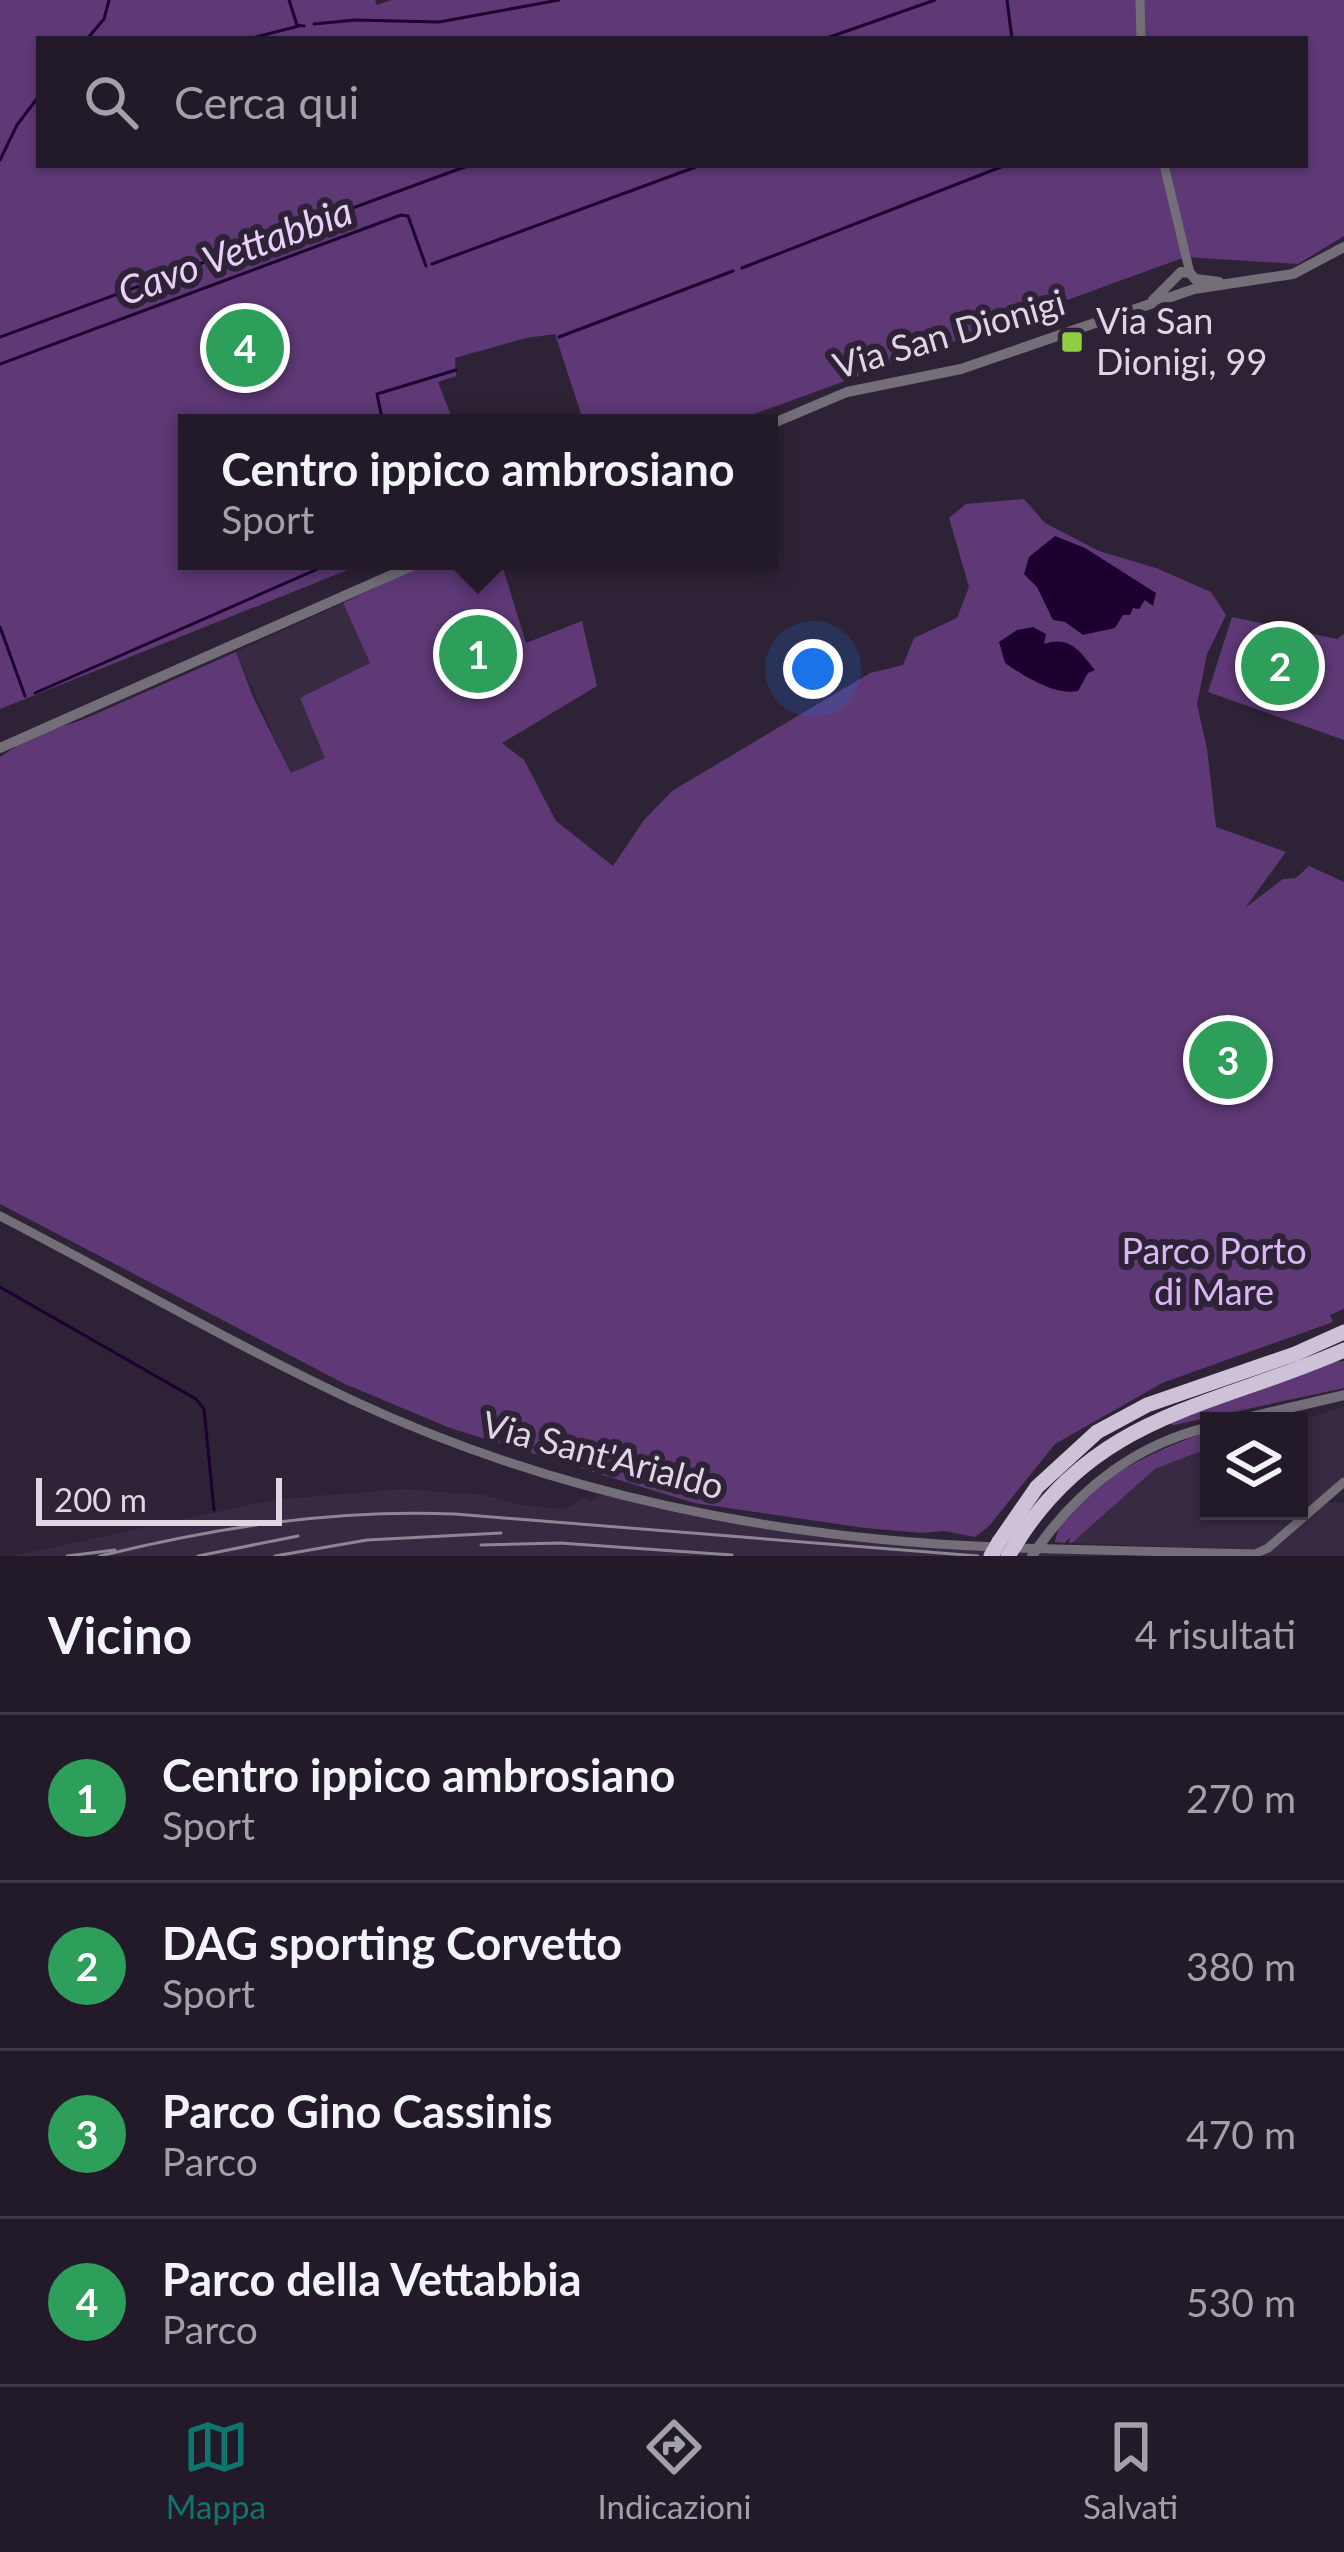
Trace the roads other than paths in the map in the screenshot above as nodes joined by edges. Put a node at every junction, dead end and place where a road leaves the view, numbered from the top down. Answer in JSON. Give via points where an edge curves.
{"nodes":[{"id":1,"x":1140,"y":0,"type":"edge"},
{"id":2,"x":1141,"y":36,"type":"edge"},
{"id":3,"x":1165,"y":168,"type":"edge"},
{"id":4,"x":1344,"y":247,"type":"edge"},
{"id":5,"x":1190,"y":278,"type":"junction"},
{"id":6,"x":1176,"y":290,"type":"junction"},
{"id":7,"x":778,"y":421,"type":"edge"},
{"id":8,"x":403,"y":570,"type":"edge"},
{"id":9,"x":0,"y":748,"type":"edge"},
{"id":10,"x":0,"y":1216,"type":"edge"},
{"id":11,"x":1344,"y":1332,"type":"edge"},
{"id":12,"x":1338,"y":1354,"type":"edge"},
{"id":13,"x":1344,"y":1395,"type":"edge"},
{"id":14,"x":1271,"y":1412,"type":"edge"},
{"id":15,"x":1200,"y":1430,"type":"edge"},
{"id":16,"x":1344,"y":1482,"type":"edge"},
{"id":17,"x":1344,"y":1492,"type":"edge"},
{"id":18,"x":1327,"y":1495,"type":"junction"},
{"id":19,"x":1003,"y":1550,"type":"edge"},
{"id":20,"x":1035,"y":1551,"type":"edge"},
{"id":21,"x":1243,"y":1555,"type":"edge"}],
"edges":[{"from":1,"to":2,"type":"street"},
{"from":3,"to":5,"type":"street"},
{"from":4,"to":5,"type":"street","name":"Via San Dionigi","via":[[1293,274],[1228,284]]},
{"from":5,"to":6,"type":"street","name":"Via San Dionigi"},
{"from":5,"to":6,"type":"street","name":"Via San Dionigi"},
{"from":6,"to":7,"type":"street","name":"Via San Dionigi","via":[[961,369],[847,392]]},
{"from":8,"to":9,"type":"street"},
{"from":10,"to":21,"type":"street","name":"Via Sant'Arialdo","via":[[353,1401],[579,1483],[853,1538]]},
{"from":11,"to":19,"type":"highway","via":[[1147,1405],[1097,1432],[1037,1487]]},
{"from":12,"to":19,"type":"highway","via":[[1111,1443]]},
{"from":13,"to":14,"type":"street"},
{"from":15,"to":20,"type":"street","via":[[1116,1468]]},
{"from":16,"to":18,"type":"street"},
{"from":17,"to":18,"type":"street"},
{"from":18,"to":21,"type":"street","via":[[1268,1548]]}]}
